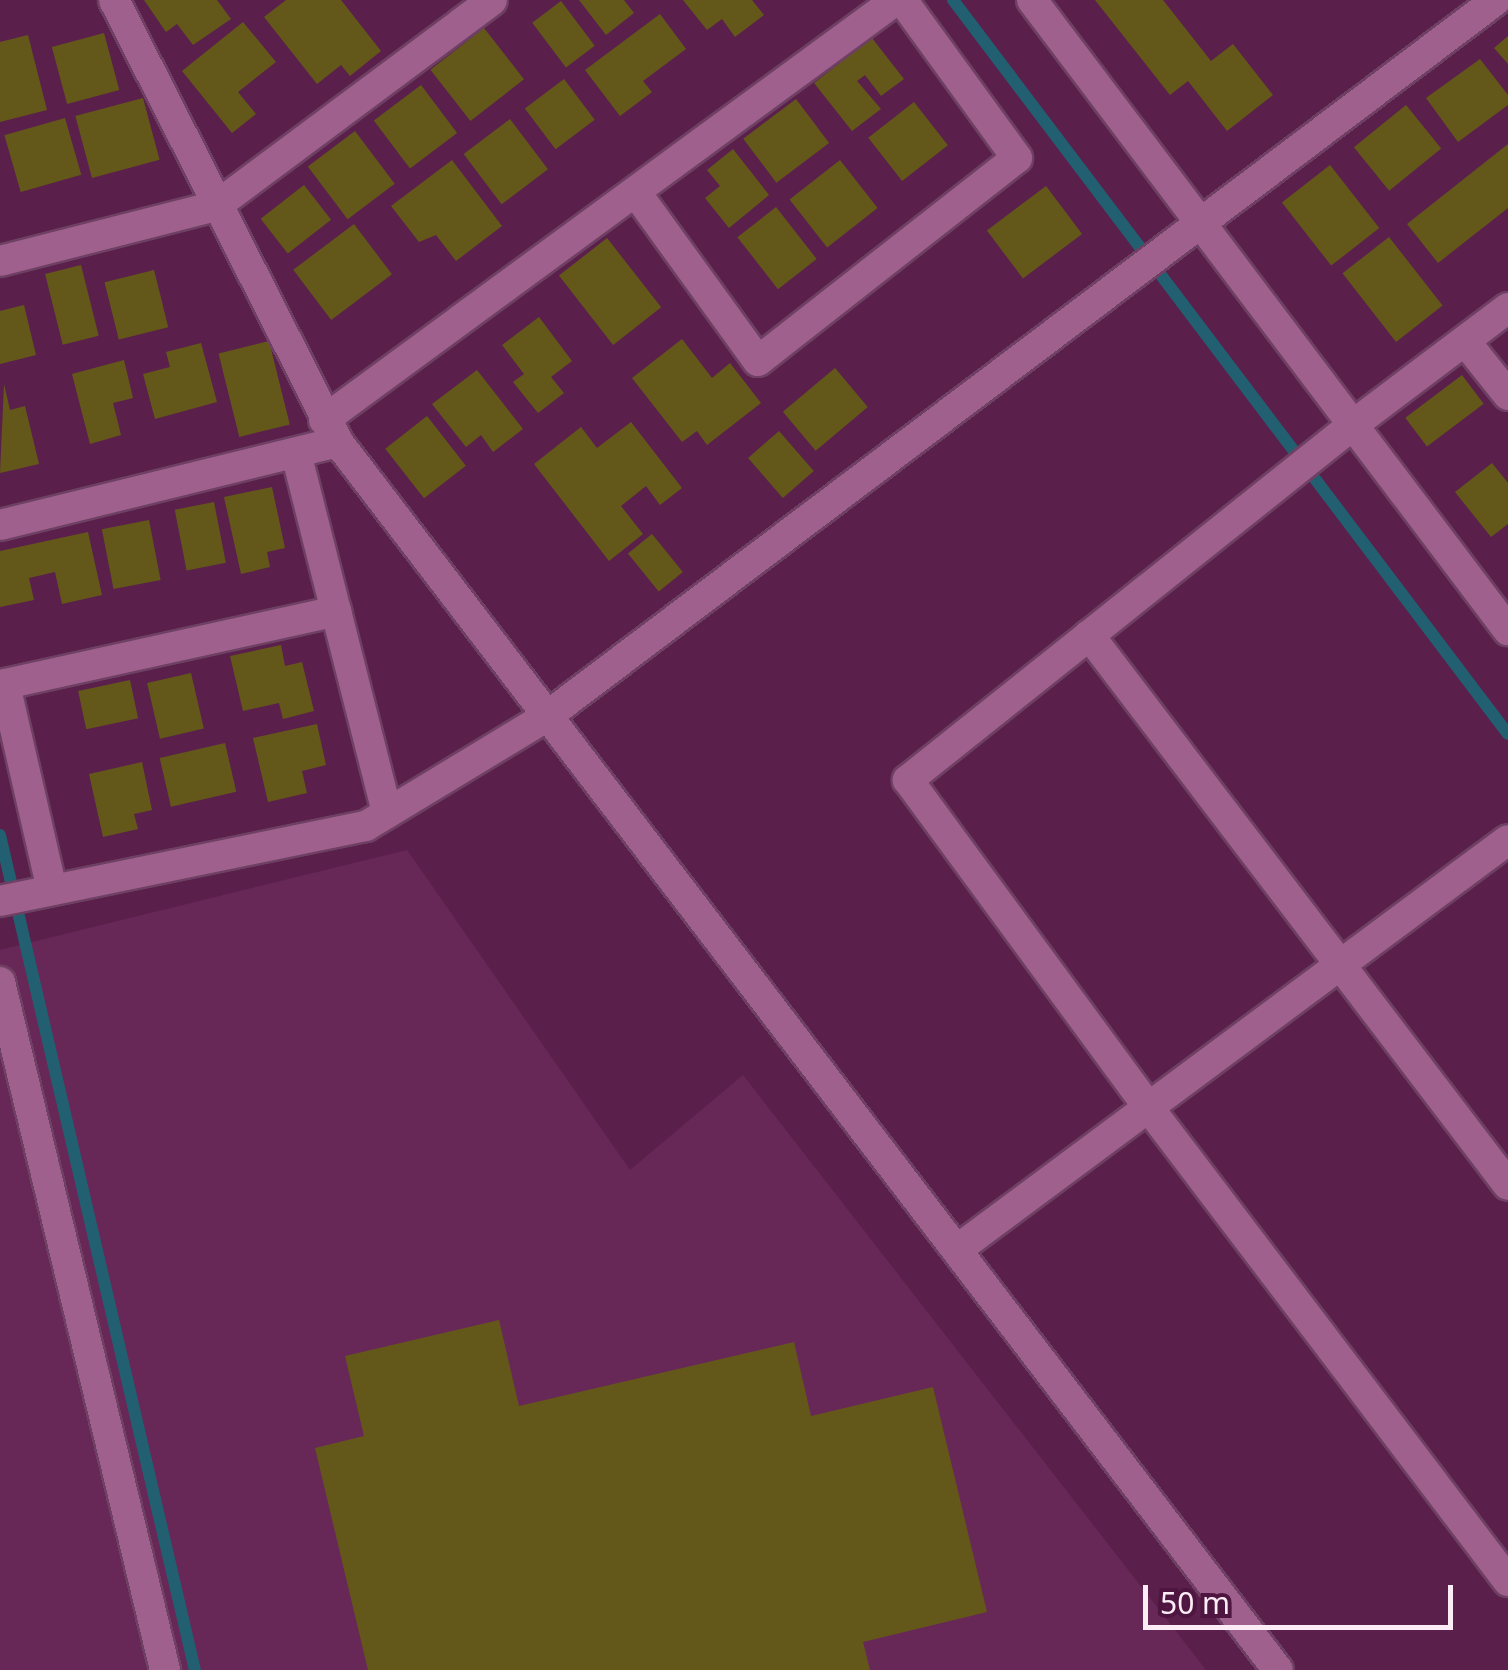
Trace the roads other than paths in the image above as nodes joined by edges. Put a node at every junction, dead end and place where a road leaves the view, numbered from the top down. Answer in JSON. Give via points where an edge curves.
{"nodes":[{"id":1,"x":114,"y":0,"type":"edge"},
{"id":2,"x":492,"y":0,"type":"edge"},
{"id":3,"x":899,"y":0,"type":"edge"},
{"id":4,"x":1032,"y":0,"type":"edge"},
{"id":5,"x":1496,"y":0,"type":"edge"},
{"id":6,"x":637,"y":194,"type":"junction"},
{"id":7,"x":216,"y":206,"type":"junction"},
{"id":8,"x":1198,"y":222,"type":"junction"},
{"id":9,"x":0,"y":261,"type":"edge"},
{"id":10,"x":1508,"y":308,"type":"edge"},
{"id":11,"x":1465,"y":340,"type":"junction"},
{"id":12,"x":1508,"y":395,"type":"edge"},
{"id":13,"x":1354,"y":424,"type":"junction"},
{"id":14,"x":331,"y":431,"type":"junction"},
{"id":15,"x":296,"y":452,"type":"junction"},
{"id":16,"x":0,"y":525,"type":"edge"},
{"id":17,"x":336,"y":612,"type":"junction"},
{"id":18,"x":1508,"y":630,"type":"edge"},
{"id":19,"x":1089,"y":635,"type":"junction"},
{"id":20,"x":546,"y":717,"type":"junction"},
{"id":21,"x":388,"y":813,"type":"junction"},
{"id":22,"x":1508,"y":840,"type":"edge"},
{"id":23,"x":52,"y":890,"type":"junction"},
{"id":24,"x":0,"y":900,"type":"edge"},
{"id":25,"x":1342,"y":965,"type":"junction"},
{"id":26,"x":0,"y":982,"type":"edge"},
{"id":27,"x":1149,"y":1108,"type":"junction"},
{"id":28,"x":1508,"y":1186,"type":"edge"},
{"id":29,"x":958,"y":1249,"type":"junction"},
{"id":30,"x":1508,"y":1581,"type":"edge"},
{"id":31,"x":165,"y":1670,"type":"edge"},
{"id":32,"x":1278,"y":1670,"type":"edge"}],
"edges":[{"from":1,"to":7,"type":"street"},
{"from":2,"to":7,"type":"street"},
{"from":3,"to":6,"type":"street"},
{"from":3,"to":6,"type":"street","via":[[1018,158],[758,361]]},
{"from":4,"to":8,"type":"street"},
{"from":5,"to":8,"type":"street"},
{"from":6,"to":14,"type":"street"},
{"from":7,"to":9,"type":"street"},
{"from":7,"to":14,"type":"street"},
{"from":8,"to":13,"type":"street"},
{"from":8,"to":20,"type":"street"},
{"from":10,"to":11,"type":"street"},
{"from":11,"to":12,"type":"street"},
{"from":11,"to":13,"type":"street"},
{"from":13,"to":18,"type":"street"},
{"from":13,"to":19,"type":"street"},
{"from":14,"to":15,"type":"street"},
{"from":14,"to":20,"type":"street"},
{"from":15,"to":16,"type":"street"},
{"from":15,"to":17,"type":"street"},
{"from":17,"to":21,"type":"street"},
{"from":17,"to":23,"type":"street","via":[[5,684]]},
{"from":19,"to":25,"type":"street"},
{"from":19,"to":27,"type":"street","via":[[908,780]]},
{"from":20,"to":21,"type":"street"},
{"from":20,"to":29,"type":"street"},
{"from":21,"to":23,"type":"street","via":[[366,826]]},
{"from":22,"to":25,"type":"street"},
{"from":23,"to":24,"type":"street"},
{"from":25,"to":27,"type":"street"},
{"from":25,"to":28,"type":"street"},
{"from":26,"to":31,"type":"street"},
{"from":27,"to":29,"type":"street"},
{"from":27,"to":30,"type":"street"},
{"from":29,"to":32,"type":"street"}]}
